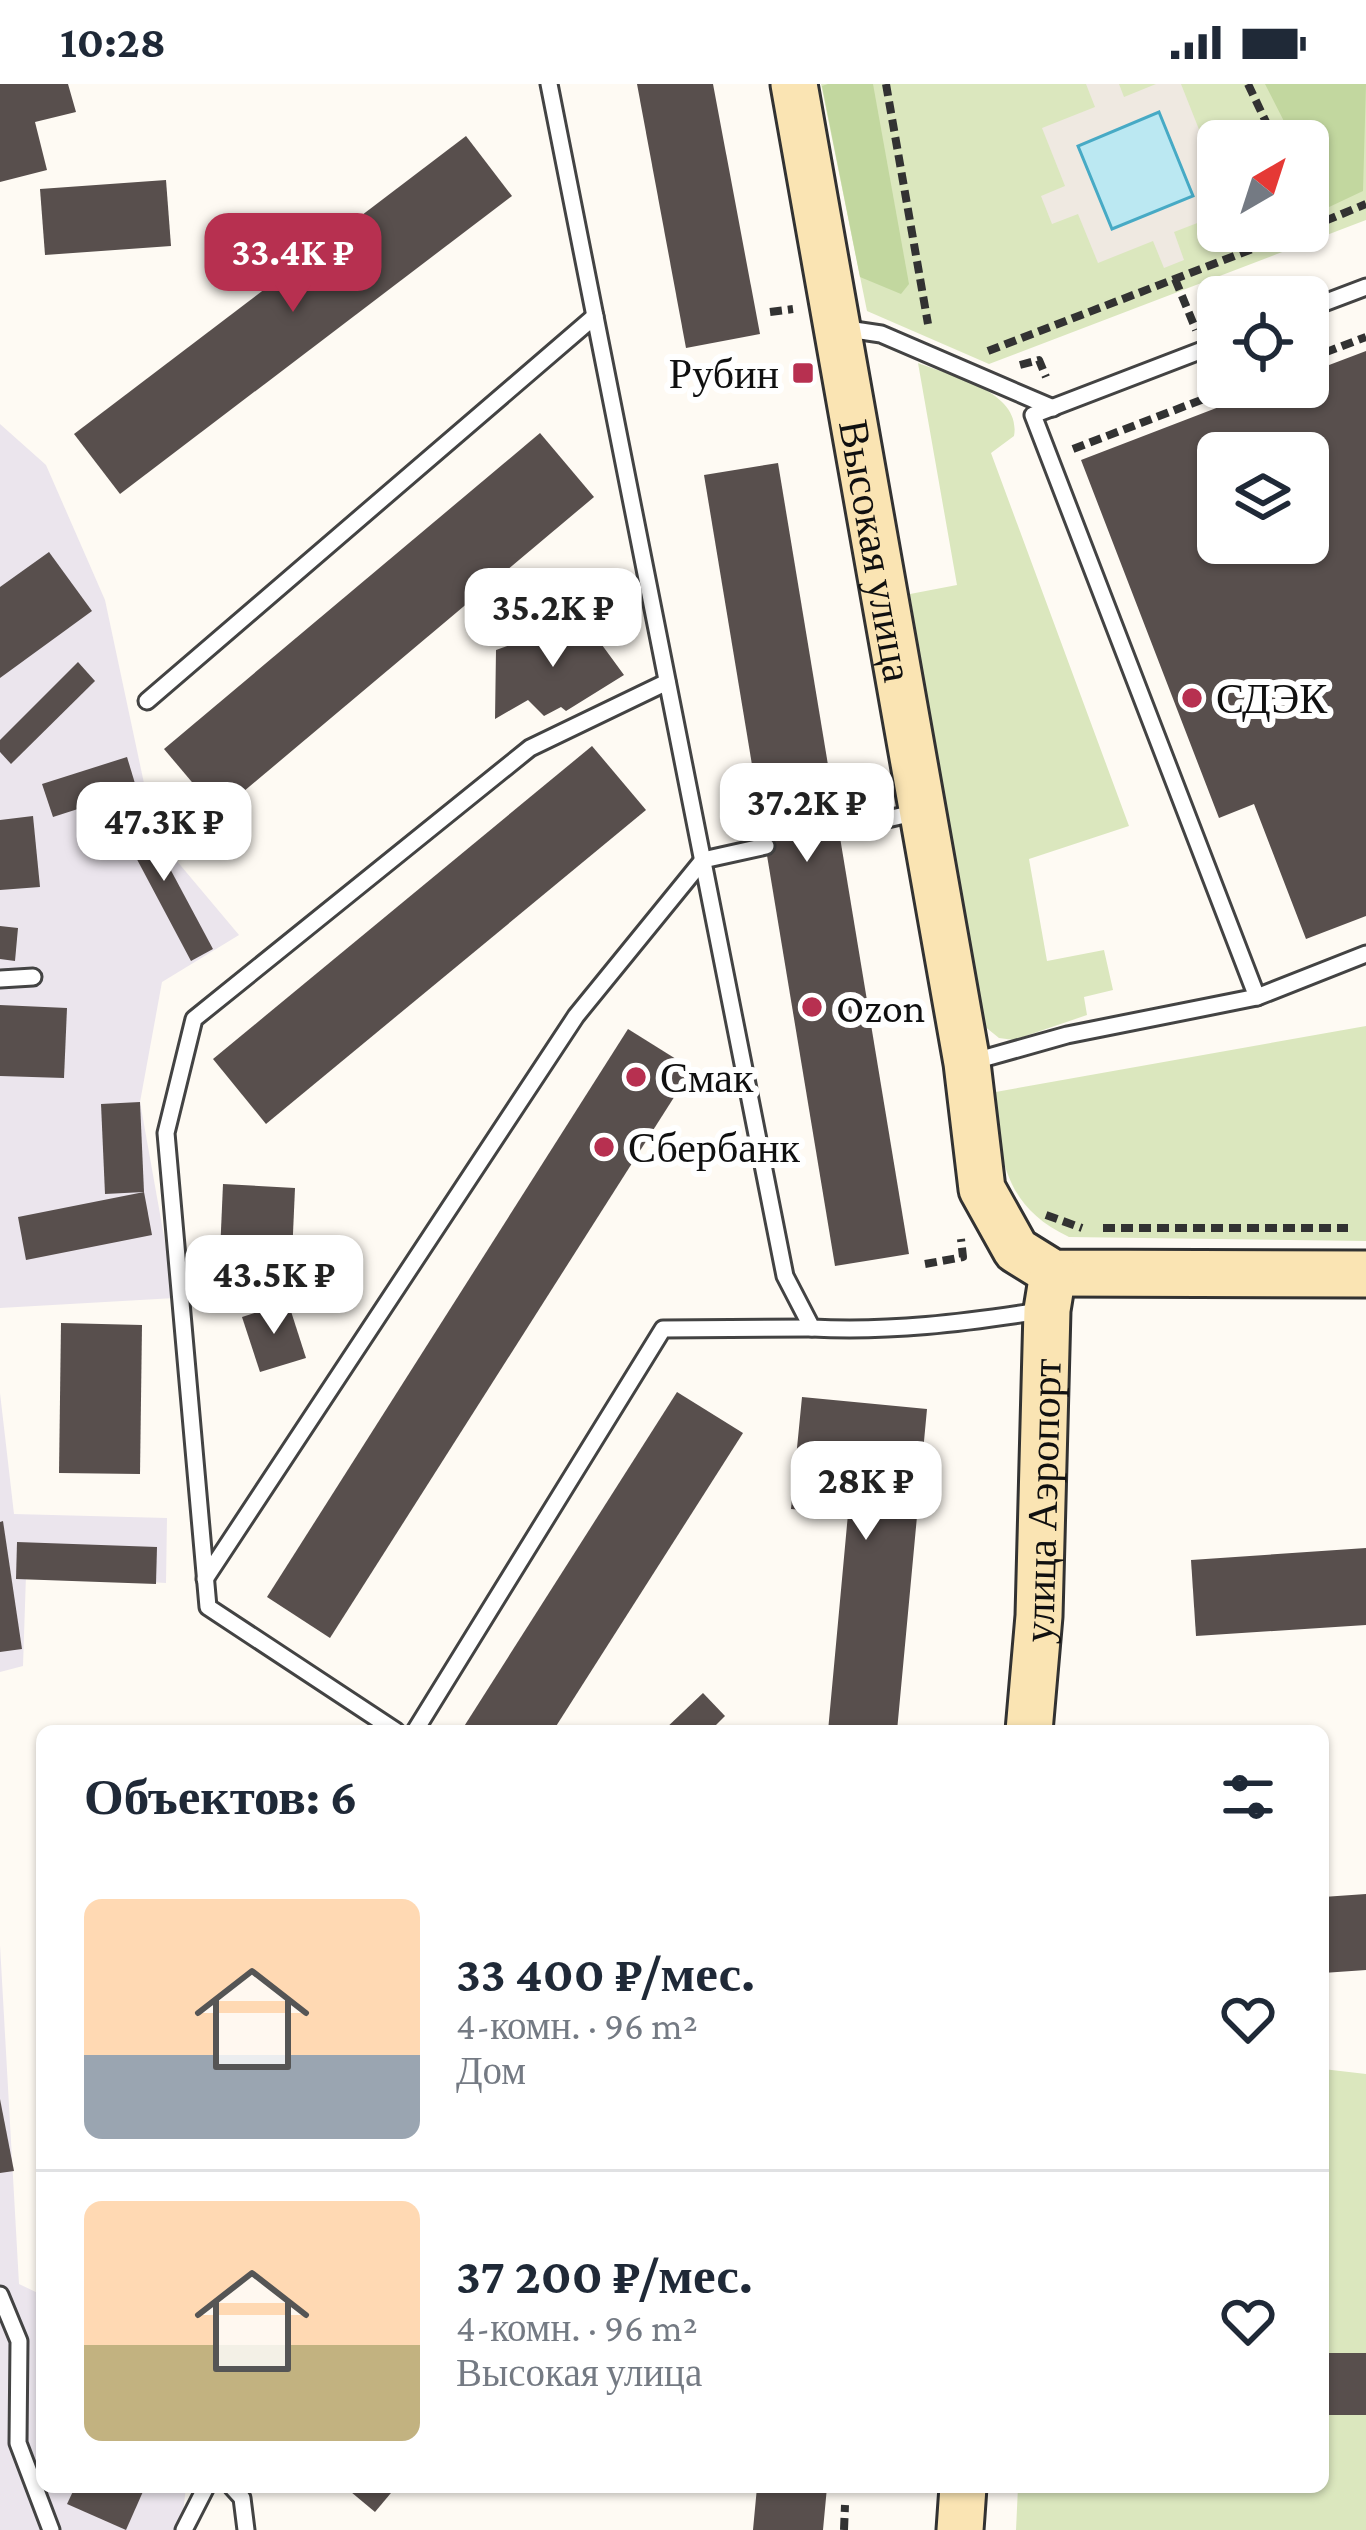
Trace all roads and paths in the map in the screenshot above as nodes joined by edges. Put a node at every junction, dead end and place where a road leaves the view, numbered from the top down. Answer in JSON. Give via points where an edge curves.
{"nodes":[{"id":1,"x":549,"y":84,"type":"edge"},
{"id":2,"x":794,"y":84,"type":"edge"},
{"id":3,"x":886,"y":84,"type":"edge"},
{"id":4,"x":1248,"y":84,"type":"edge"},
{"id":5,"x":1265,"y":120,"type":"edge"},
{"id":6,"x":1366,"y":203,"type":"edge"},
{"id":7,"x":1329,"y":219,"type":"edge"},
{"id":8,"x":1245,"y":252,"type":"edge"},
{"id":9,"x":1175,"y":279,"type":"junction"},
{"id":10,"x":1364,"y":284,"type":"edge"},
{"id":11,"x":1329,"y":300,"type":"edge"},
{"id":12,"x":1186,"y":305,"type":"dead end"},
{"id":13,"x":595,"y":316,"type":"junction"},
{"id":14,"x":928,"y":324,"type":"dead end"},
{"id":15,"x":838,"y":328,"type":"junction"},
{"id":16,"x":1366,"y":337,"type":"edge"},
{"id":17,"x":988,"y":351,"type":"dead end"},
{"id":18,"x":1329,"y":351,"type":"edge"},
{"id":19,"x":1197,"y":352,"type":"edge"},
{"id":20,"x":1039,"y":360,"type":"dead end"},
{"id":21,"x":1021,"y":366,"type":"dead end"},
{"id":22,"x":1024,"y":395,"type":"junction"},
{"id":23,"x":1197,"y":400,"type":"edge"},
{"id":24,"x":1053,"y":408,"type":"junction"},
{"id":25,"x":1033,"y":416,"type":"junction"},
{"id":26,"x":1049,"y":458,"type":"junction"},
{"id":27,"x":668,"y":682,"type":"junction"},
{"id":28,"x":147,"y":701,"type":"dead end"},
{"id":29,"x":922,"y":812,"type":"junction"},
{"id":30,"x":839,"y":830,"type":"dead end"},
{"id":31,"x":766,"y":846,"type":"dead end"},
{"id":32,"x":703,"y":860,"type":"junction"},
{"id":33,"x":1366,"y":954,"type":"edge"},
{"id":34,"x":33,"y":977,"type":"dead end"},
{"id":35,"x":0,"y":979,"type":"edge"},
{"id":36,"x":1257,"y":997,"type":"junction"},
{"id":37,"x":968,"y":1064,"type":"junction"},
{"id":38,"x":1033,"y":1205,"type":"dead end"},
{"id":39,"x":970,"y":1228,"type":"dead end"},
{"id":40,"x":1348,"y":1228,"type":"dead end"},
{"id":41,"x":925,"y":1264,"type":"dead end"},
{"id":42,"x":1366,"y":1274,"type":"edge"},
{"id":43,"x":1050,"y":1291,"type":"junction"},
{"id":44,"x":812,"y":1328,"type":"junction"},
{"id":45,"x":205,"y":1579,"type":"junction"},
{"id":46,"x":387,"y":1725,"type":"edge"},
{"id":47,"x":419,"y":1725,"type":"edge"},
{"id":48,"x":1030,"y":1725,"type":"edge"},
{"id":49,"x":0,"y":2295,"type":"edge"},
{"id":50,"x":36,"y":2490,"type":"edge"},
{"id":51,"x":37,"y":2493,"type":"edge"},
{"id":52,"x":203,"y":2493,"type":"edge"},
{"id":53,"x":237,"y":2493,"type":"edge"},
{"id":54,"x":963,"y":2493,"type":"edge"},
{"id":55,"x":845,"y":2505,"type":"dead end"},
{"id":56,"x":51,"y":2530,"type":"edge"},
{"id":57,"x":184,"y":2530,"type":"edge"},
{"id":58,"x":246,"y":2530,"type":"edge"},
{"id":59,"x":844,"y":2530,"type":"edge"},
{"id":60,"x":960,"y":2530,"type":"edge"}],
"edges":[{"from":1,"to":13,"type":"lane"},
{"from":2,"to":15,"type":"main road","name":"Высокая улица"},
{"from":3,"to":14,"type":"path"},
{"from":4,"to":5,"type":"path"},
{"from":6,"to":7,"type":"path"},
{"from":8,"to":9,"type":"path"},
{"from":9,"to":12,"type":"path"},
{"from":9,"to":17,"type":"path"},
{"from":10,"to":11,"type":"lane"},
{"from":13,"to":27,"type":"lane"},
{"from":13,"to":28,"type":"lane"},
{"from":15,"to":22,"type":"lane","via":[[881,334]]},
{"from":15,"to":29,"type":"main road","name":"Высокая улица"},
{"from":16,"to":18,"type":"path"},
{"from":19,"to":24,"type":"lane"},
{"from":20,"to":21,"type":"path"},
{"from":22,"to":24,"type":"lane"},
{"from":22,"to":25,"type":"lane"},
{"from":23,"to":26,"type":"path"},
{"from":24,"to":25,"type":"lane"},
{"from":25,"to":26,"type":"lane"},
{"from":26,"to":36,"type":"lane"},
{"from":27,"to":32,"type":"lane"},
{"from":27,"to":45,"type":"lane","via":[[530,748],[194,1019],[166,1133]]},
{"from":29,"to":30,"type":"lane"},
{"from":29,"to":37,"type":"main road","name":"Высокая улица"},
{"from":31,"to":32,"type":"lane"},
{"from":32,"to":44,"type":"lane","via":[[785,1276]]},
{"from":32,"to":45,"type":"lane","via":[[576,1016]]},
{"from":33,"to":36,"type":"lane"},
{"from":34,"to":35,"type":"lane"},
{"from":36,"to":37,"type":"lane"},
{"from":37,"to":43,"type":"main road","name":"Высокая улица","via":[[982,1189]]},
{"from":38,"to":40,"type":"path","via":[[1075,1228]]},
{"from":39,"to":41,"type":"path","via":[[959,1230],[963,1257]]},
{"from":42,"to":43,"type":"main road"},
{"from":43,"to":44,"type":"lane","via":[[936,1328]]},
{"from":43,"to":48,"type":"main road","name":"улица Аэропорт"},
{"from":44,"to":47,"type":"lane","via":[[663,1330]]},
{"from":45,"to":46,"type":"lane","via":[[208,1607]]},
{"from":49,"to":50,"type":"lane","via":[[19,2341],[18,2443]]},
{"from":51,"to":56,"type":"lane"},
{"from":52,"to":57,"type":"lane"},
{"from":53,"to":58,"type":"lane"},
{"from":54,"to":60,"type":"main road"},
{"from":55,"to":59,"type":"path"}]}
